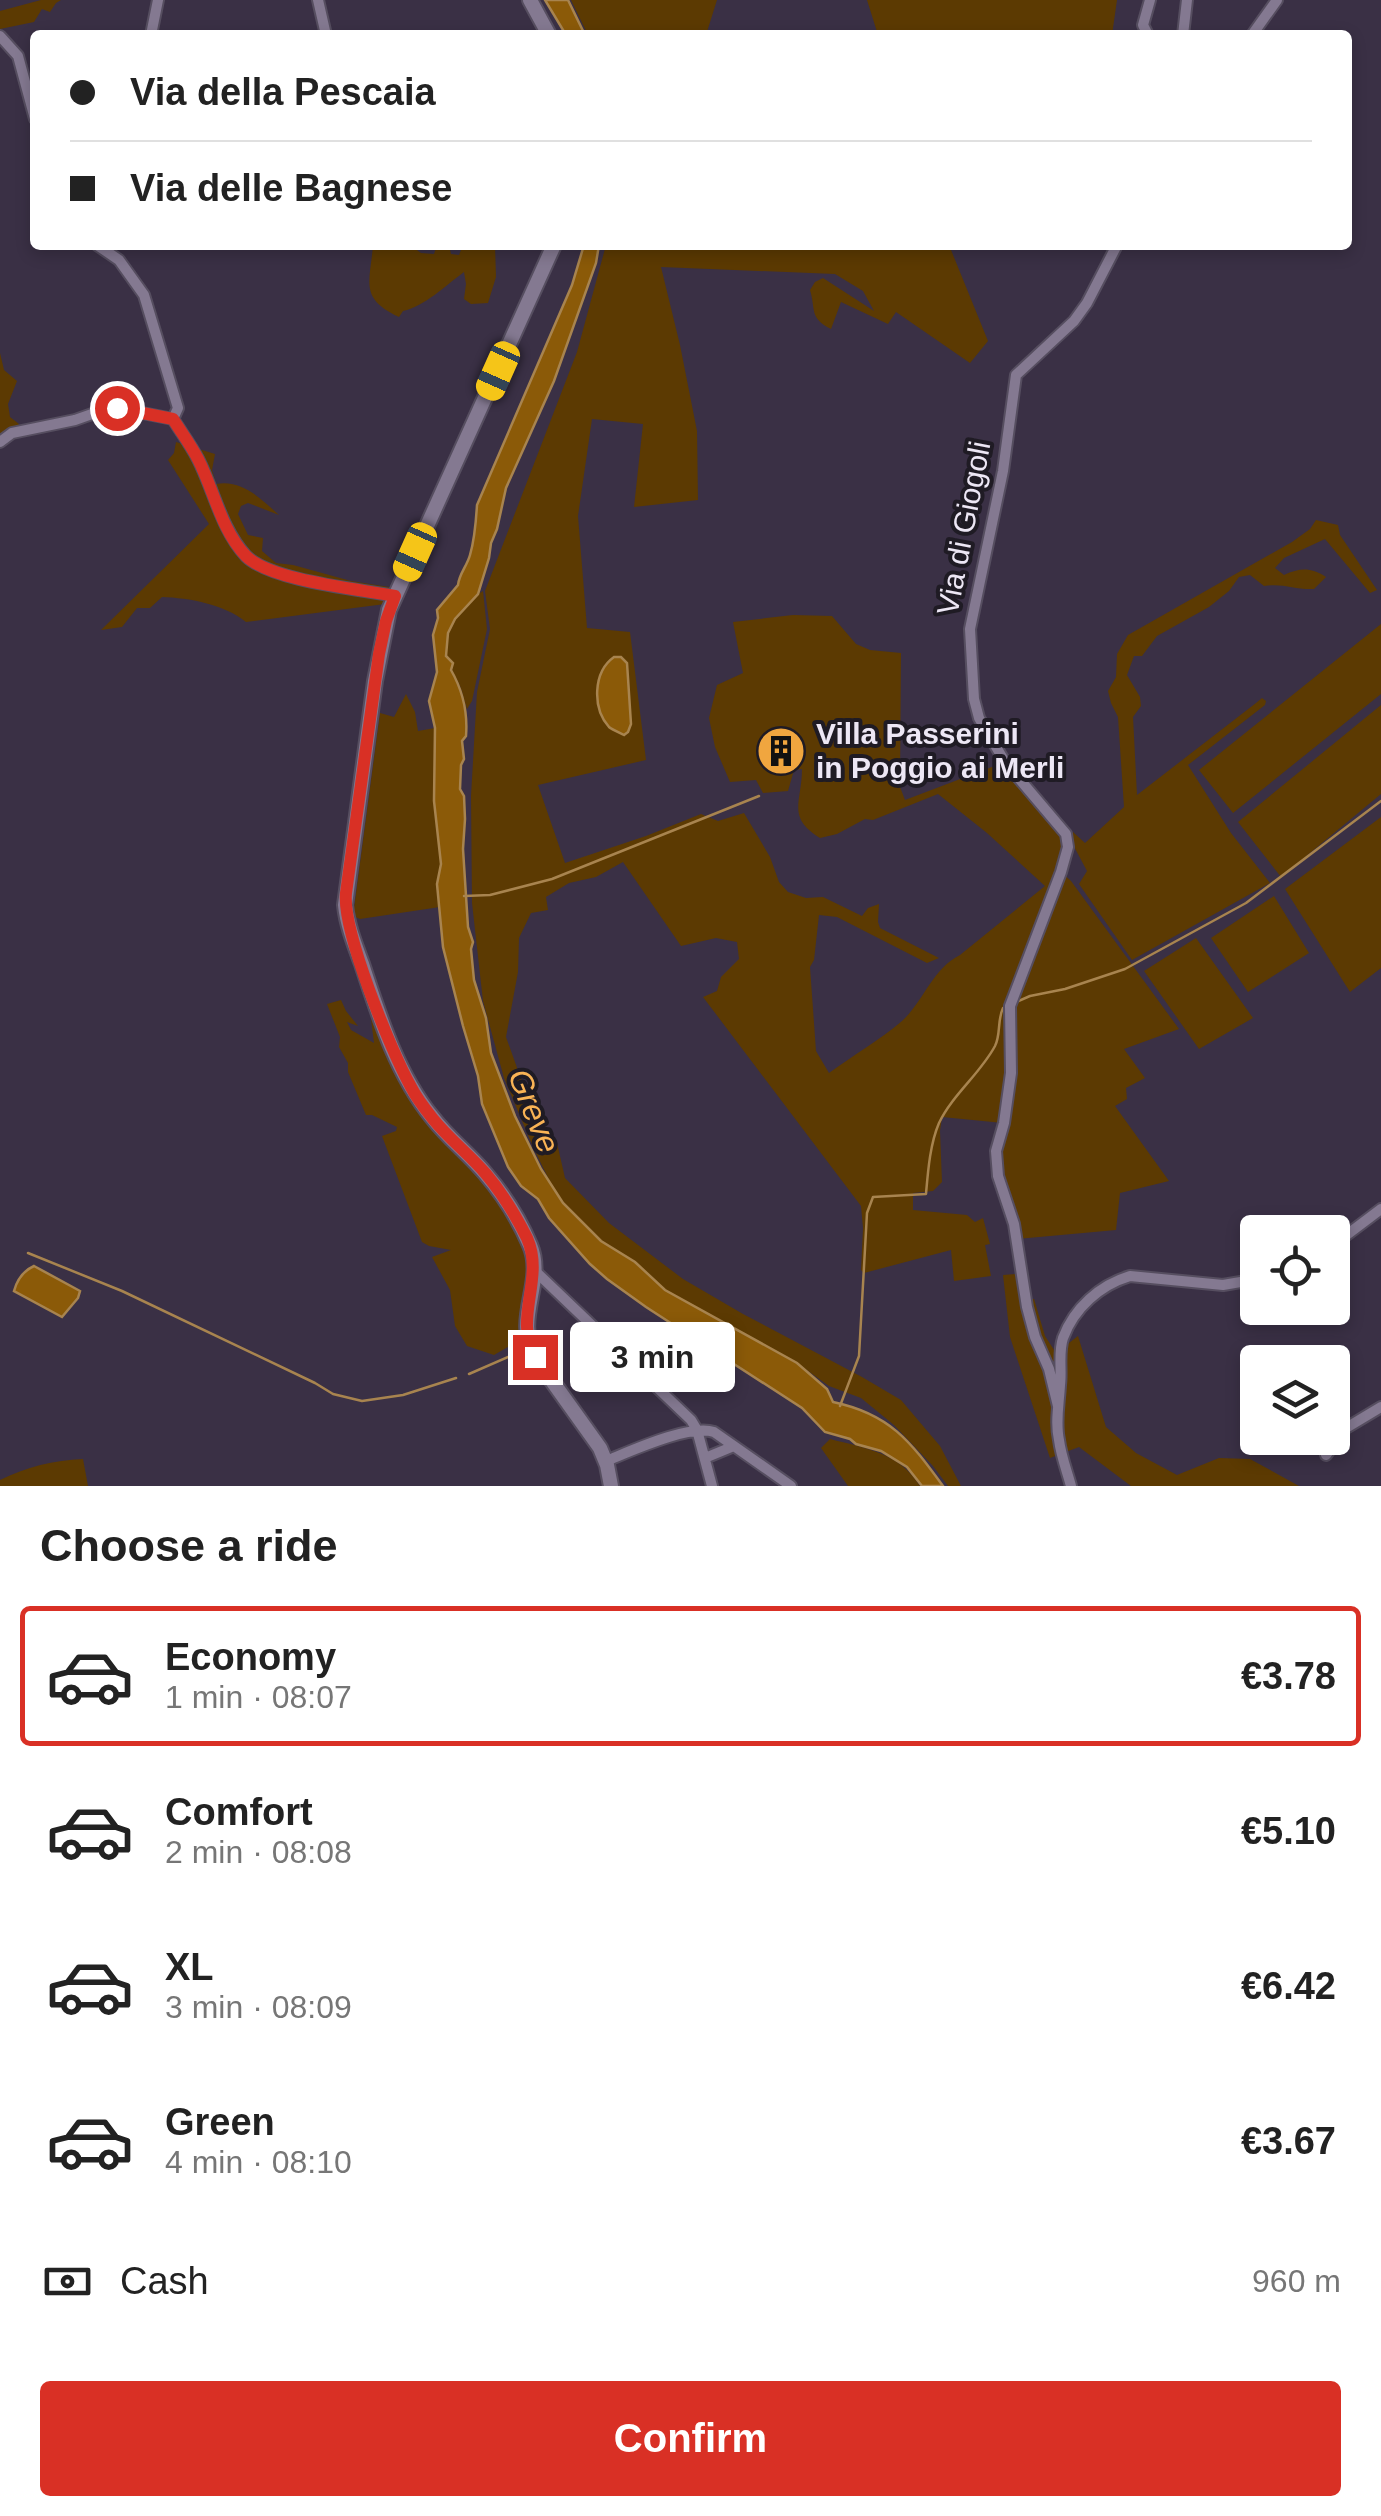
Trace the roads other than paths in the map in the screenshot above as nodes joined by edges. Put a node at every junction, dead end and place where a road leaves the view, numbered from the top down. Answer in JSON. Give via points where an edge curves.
{"nodes":[{"id":1,"x":158,"y":0,"type":"edge"},
{"id":2,"x":318,"y":0,"type":"edge"},
{"id":3,"x":530,"y":0,"type":"edge"},
{"id":4,"x":1150,"y":0,"type":"edge"},
{"id":5,"x":1187,"y":0,"type":"edge"},
{"id":6,"x":1277,"y":0,"type":"edge"},
{"id":7,"x":152,"y":30,"type":"edge"},
{"id":8,"x":325,"y":30,"type":"edge"},
{"id":9,"x":547,"y":30,"type":"edge"},
{"id":10,"x":1146,"y":30,"type":"edge"},
{"id":11,"x":1184,"y":30,"type":"edge"},
{"id":12,"x":1256,"y":30,"type":"edge"},
{"id":13,"x":0,"y":36,"type":"edge"},
{"id":14,"x":30,"y":100,"type":"edge"},
{"id":15,"x":104,"y":250,"type":"edge"},
{"id":16,"x":552,"y":250,"type":"edge"},
{"id":17,"x":1114,"y":250,"type":"edge"},
{"id":18,"x":173,"y":419,"type":"junction"},
{"id":19,"x":0,"y":442,"type":"edge"},
{"id":20,"x":395,"y":596,"type":"junction"},
{"id":21,"x":1381,"y":1209,"type":"edge"},
{"id":22,"x":1350,"y":1232,"type":"edge"},
{"id":23,"x":534,"y":1270,"type":"junction"},
{"id":24,"x":1240,"y":1282,"type":"edge"},
{"id":25,"x":1058,"y":1406,"type":"junction"},
{"id":26,"x":1381,"y":1407,"type":"edge"},
{"id":27,"x":697,"y":1430,"type":"junction"},
{"id":28,"x":734,"y":1446,"type":"junction"},
{"id":29,"x":1326,"y":1456,"type":"dead end"},
{"id":30,"x":705,"y":1458,"type":"junction"},
{"id":31,"x":606,"y":1461,"type":"junction"},
{"id":32,"x":610,"y":1486,"type":"edge"},
{"id":33,"x":712,"y":1486,"type":"edge"},
{"id":34,"x":791,"y":1486,"type":"edge"},
{"id":35,"x":1071,"y":1486,"type":"edge"}],
"edges":[{"from":1,"to":7,"type":"street"},
{"from":2,"to":8,"type":"street"},
{"from":3,"to":9,"type":"main road"},
{"from":4,"to":10,"type":"street"},
{"from":5,"to":11,"type":"street"},
{"from":6,"to":12,"type":"street"},
{"from":13,"to":14,"type":"street","via":[[18,56]]},
{"from":15,"to":18,"type":"street","via":[[144,295],[178,408]]},
{"from":16,"to":20,"type":"main road"},
{"from":17,"to":25,"type":"street","name":"Via di Giogoli","via":[[1074,321],[1016,375],[970,630],[978,718],[1005,762],[1066,834],[1068,846],[1010,1006],[1011,1073],[996,1151],[1027,1308]]},
{"from":18,"to":19,"type":"street","via":[[106,409],[12,433]]},
{"from":18,"to":20,"type":"street","via":[[246,556],[291,576]]},
{"from":20,"to":23,"type":"main road","via":[[379,654],[346,912],[410,1086],[503,1197],[529,1243]]},
{"from":21,"to":22,"type":"street"},
{"from":23,"to":27,"type":"street"},
{"from":23,"to":31,"type":"main road","via":[[528,1344]]},
{"from":24,"to":25,"type":"street","via":[[1130,1276],[1093,1295],[1062,1340]]},
{"from":25,"to":35,"type":"street","via":[[1058,1440]]},
{"from":26,"to":29,"type":"street","via":[[1346,1428]]},
{"from":27,"to":28,"type":"street"},
{"from":27,"to":30,"type":"street"},
{"from":27,"to":31,"type":"street"},
{"from":28,"to":30,"type":"street"},
{"from":28,"to":34,"type":"street"},
{"from":30,"to":33,"type":"street"},
{"from":31,"to":32,"type":"main road"}]}
